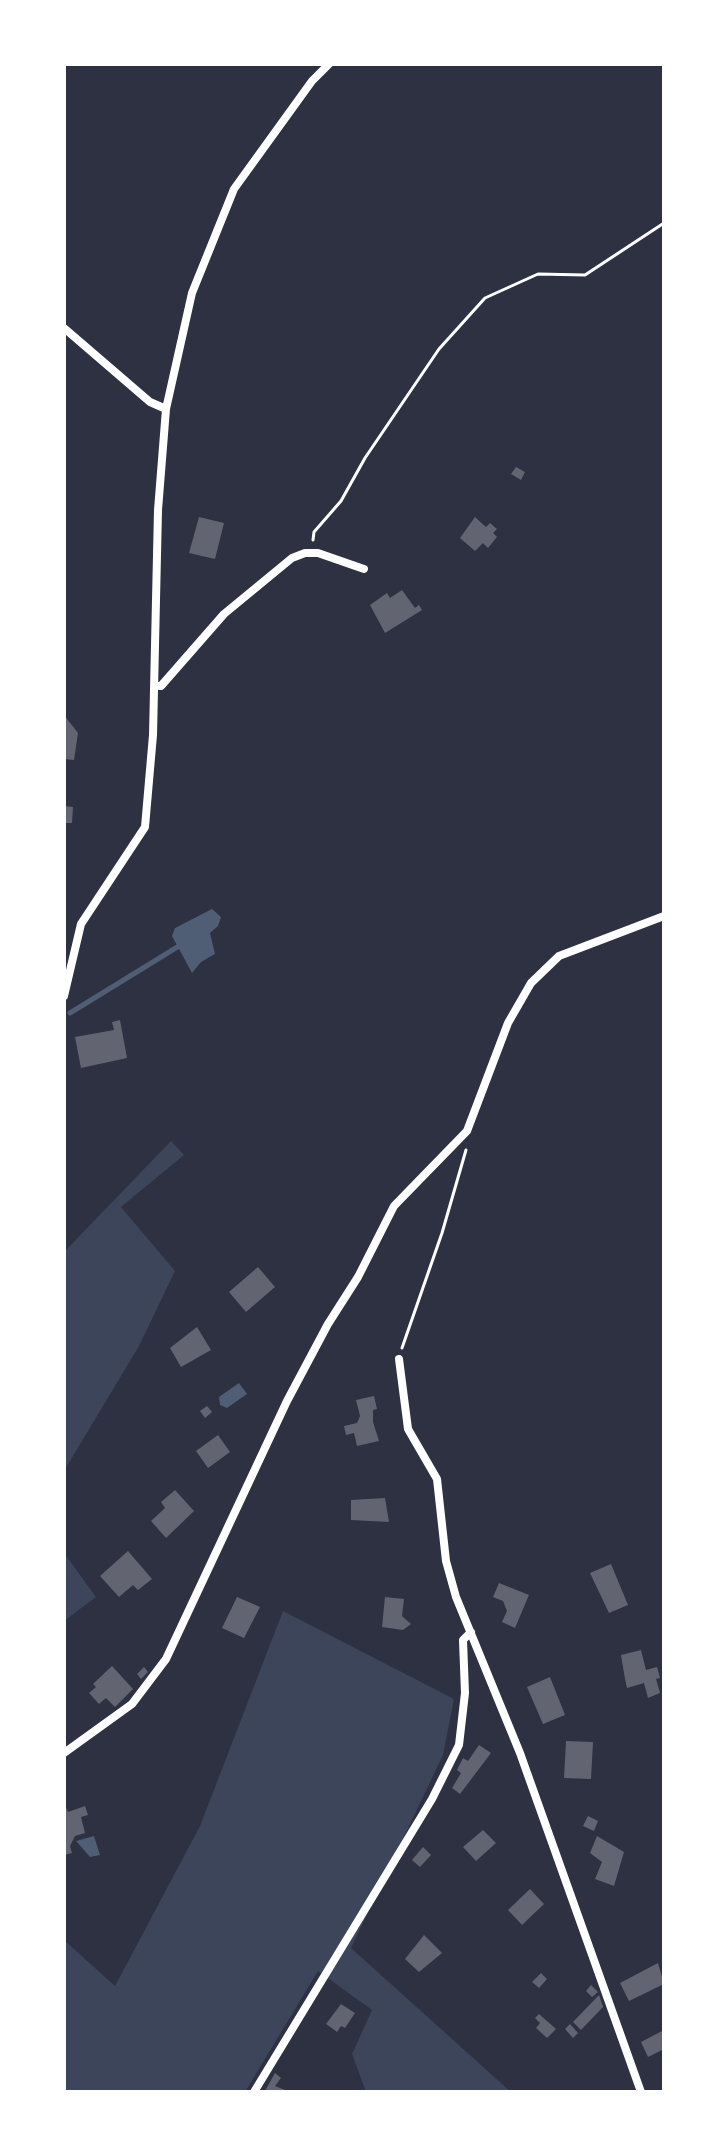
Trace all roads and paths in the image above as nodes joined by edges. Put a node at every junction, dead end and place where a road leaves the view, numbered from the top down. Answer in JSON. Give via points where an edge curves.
{"nodes":[{"id":1,"x":329,"y":64,"type":"edge"},
{"id":2,"x":664,"y":223,"type":"edge"},
{"id":3,"x":64,"y":328,"type":"edge"},
{"id":4,"x":166,"y":409,"type":"junction"},
{"id":5,"x":312,"y":552,"type":"junction"},
{"id":6,"x":364,"y":569,"type":"dead end"},
{"id":7,"x":156,"y":686,"type":"junction"},
{"id":8,"x":664,"y":916,"type":"edge"},
{"id":9,"x":64,"y":996,"type":"edge"},
{"id":10,"x":461,"y":1139,"type":"junction"},
{"id":11,"x":399,"y":1359,"type":"joint"},
{"id":12,"x":471,"y":1632,"type":"junction"},
{"id":13,"x":64,"y":1753,"type":"edge"},
{"id":14,"x":254,"y":2092,"type":"edge"},
{"id":15,"x":641,"y":2092,"type":"edge"}],
"edges":[{"from":1,"to":4,"type":"street","via":[[234,189],[192,293]]},
{"from":2,"to":5,"type":"path","via":[[585,275],[538,274],[485,298],[439,349],[341,501],[314,532]]},
{"from":3,"to":4,"type":"street","via":[[150,402]]},
{"from":4,"to":7,"type":"street","via":[[158,510]]},
{"from":5,"to":6,"type":"street"},
{"from":5,"to":7,"type":"street","via":[[292,558],[224,614]]},
{"from":7,"to":9,"type":"street","via":[[145,827],[81,924]]},
{"from":8,"to":10,"type":"street","via":[[570,951],[539,972],[508,1023],[481,1101]]},
{"from":10,"to":11,"type":"path","via":[[464,1159]]},
{"from":10,"to":13,"type":"street","via":[[416,1180],[385,1220],[287,1401],[157,1675],[132,1704]]},
{"from":11,"to":12,"type":"street","via":[[406,1422],[437,1479],[446,1561]]},
{"from":12,"to":14,"type":"street","via":[[463,1640],[465,1693],[459,1745],[432,1799]]},
{"from":12,"to":15,"type":"street","via":[[520,1753]]}]}
